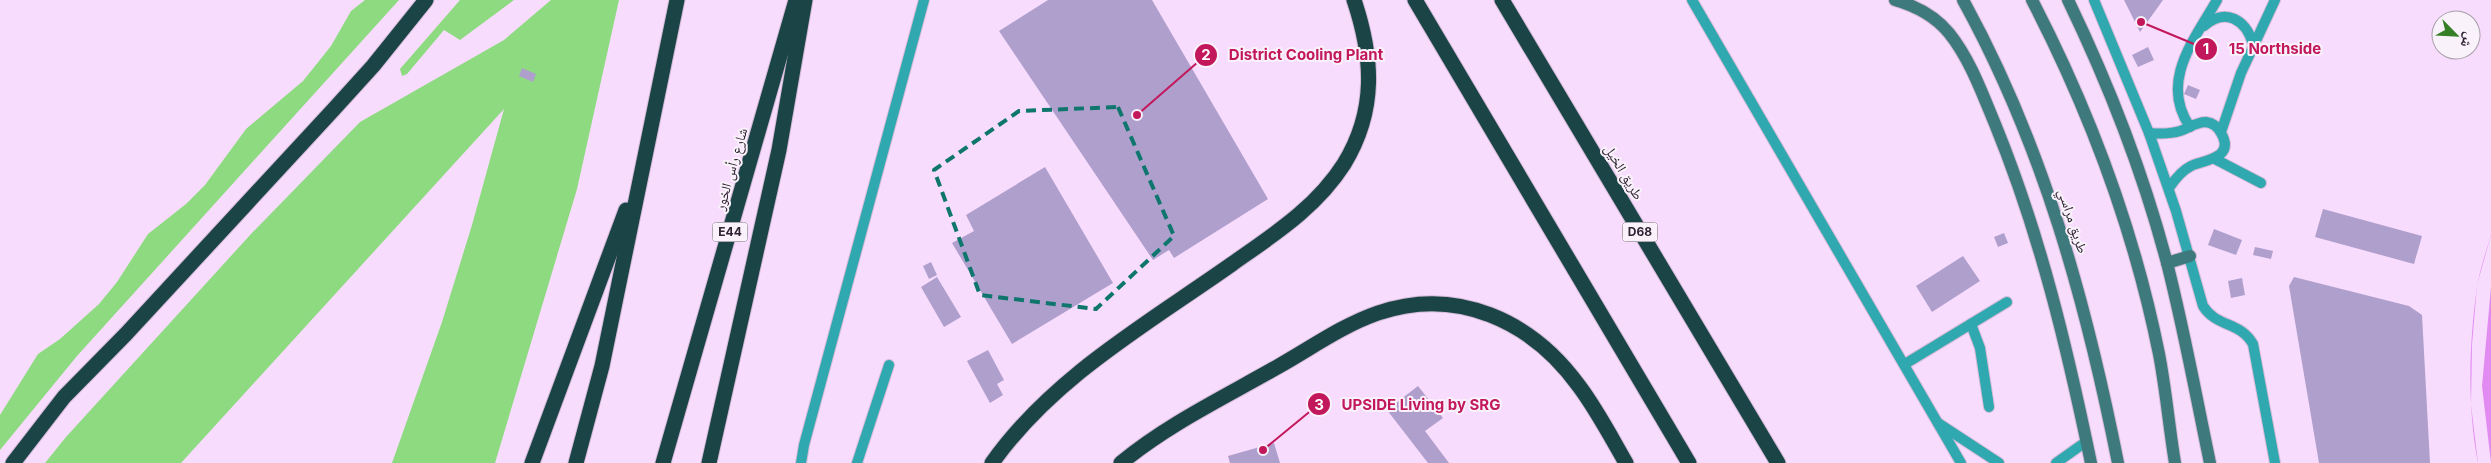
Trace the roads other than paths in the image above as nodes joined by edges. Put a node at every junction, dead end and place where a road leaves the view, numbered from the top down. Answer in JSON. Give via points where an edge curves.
{"nodes":[{"id":1,"x":426,"y":0,"type":"edge"},
{"id":2,"x":677,"y":0,"type":"edge"},
{"id":3,"x":796,"y":0,"type":"edge"},
{"id":4,"x":805,"y":0,"type":"edge"},
{"id":5,"x":924,"y":0,"type":"edge"},
{"id":6,"x":1354,"y":0,"type":"edge"},
{"id":7,"x":1415,"y":0,"type":"edge"},
{"id":8,"x":1502,"y":0,"type":"edge"},
{"id":9,"x":1692,"y":0,"type":"edge"},
{"id":10,"x":1895,"y":0,"type":"edge"},
{"id":11,"x":1963,"y":0,"type":"edge"},
{"id":12,"x":2032,"y":0,"type":"edge"},
{"id":13,"x":2068,"y":0,"type":"edge"},
{"id":14,"x":2094,"y":0,"type":"edge"},
{"id":15,"x":2217,"y":0,"type":"edge"},
{"id":16,"x":2275,"y":0,"type":"edge"},
{"id":17,"x":2200,"y":29,"type":"junction"},
{"id":18,"x":2253,"y":44,"type":"junction"},
{"id":19,"x":2190,"y":127,"type":"junction"},
{"id":20,"x":2221,"y":132,"type":"junction"},
{"id":21,"x":2149,"y":133,"type":"junction"},
{"id":22,"x":2215,"y":159,"type":"junction"},
{"id":23,"x":644,"y":164,"type":"junction"},
{"id":24,"x":2261,"y":183,"type":"dead end"},
{"id":25,"x":2169,"y":188,"type":"junction"},
{"id":26,"x":2190,"y":256,"type":"junction"},
{"id":27,"x":2167,"y":263,"type":"junction"},
{"id":28,"x":2007,"y":302,"type":"dead end"},
{"id":29,"x":1971,"y":324,"type":"junction"},
{"id":30,"x":1905,"y":364,"type":"junction"},
{"id":31,"x":889,"y":365,"type":"dead end"},
{"id":32,"x":1989,"y":406,"type":"dead end"},
{"id":33,"x":1935,"y":421,"type":"junction"},
{"id":34,"x":2087,"y":441,"type":"junction"},
{"id":35,"x":12,"y":463,"type":"edge"},
{"id":36,"x":532,"y":463,"type":"edge"},
{"id":37,"x":576,"y":463,"type":"edge"},
{"id":38,"x":664,"y":463,"type":"edge"},
{"id":39,"x":708,"y":463,"type":"edge"},
{"id":40,"x":801,"y":463,"type":"edge"},
{"id":41,"x":856,"y":463,"type":"edge"},
{"id":42,"x":992,"y":463,"type":"edge"},
{"id":43,"x":1121,"y":463,"type":"edge"},
{"id":44,"x":1626,"y":463,"type":"edge"},
{"id":45,"x":1689,"y":463,"type":"edge"},
{"id":46,"x":1778,"y":463,"type":"edge"},
{"id":47,"x":1961,"y":463,"type":"edge"},
{"id":48,"x":1999,"y":463,"type":"edge"},
{"id":49,"x":2056,"y":463,"type":"edge"},
{"id":50,"x":2091,"y":463,"type":"edge"},
{"id":51,"x":2118,"y":463,"type":"edge"},
{"id":52,"x":2175,"y":463,"type":"edge"},
{"id":53,"x":2210,"y":463,"type":"edge"},
{"id":54,"x":2275,"y":463,"type":"edge"}],
"edges":[{"from":1,"to":35,"type":"highway","via":[[334,109],[64,397]]},
{"from":2,"to":23,"type":"highway"},
{"from":3,"to":38,"type":"highway","name":"شارع رأس الخور","number":"E44"},
{"from":4,"to":39,"type":"highway","via":[[779,150]]},
{"from":5,"to":40,"type":"lane"},
{"from":6,"to":42,"type":"highway","via":[[1368,51],[1369,81],[1364,112],[1344,164],[1314,201],[1286,226],[1068,380],[1025,421]]},
{"from":7,"to":45,"type":"highway"},
{"from":8,"to":46,"type":"highway","name":"طريق الخيل","number":"D68"},
{"from":9,"to":30,"type":"lane"},
{"from":10,"to":34,"type":"street","via":[[1924,11],[1948,31],[1958,44],[1983,96],[2038,240],[2062,327]]},
{"from":11,"to":51,"type":"street","name":"طريق مراسي","via":[[2012,101],[2063,237],[2090,330]]},
{"from":12,"to":52,"type":"street","via":[[2074,85],[2110,176],[2150,312]]},
{"from":13,"to":27,"type":"street","via":[[2120,116]]},
{"from":14,"to":21,"type":"lane"},
{"from":15,"to":17,"type":"lane"},
{"from":16,"to":18,"type":"lane"},
{"from":17,"to":18,"type":"lane","via":[[2211,20],[2225,16],[2239,20],[2249,30]]},
{"from":17,"to":19,"type":"lane","via":[[2182,64],[2177,85],[2179,107]]},
{"from":18,"to":20,"type":"lane"},
{"from":19,"to":20,"type":"lane","via":[[2196,123],[2210,123]]},
{"from":19,"to":21,"type":"lane","via":[[2170,133]]},
{"from":20,"to":22,"type":"lane","via":[[2223,150]]},
{"from":21,"to":25,"type":"lane"},
{"from":22,"to":24,"type":"lane"},
{"from":22,"to":25,"type":"lane","via":[[2183,171]]},
{"from":23,"to":36,"type":"highway"},
{"from":23,"to":37,"type":"highway","via":[[602,366]]},
{"from":25,"to":26,"type":"lane"},
{"from":26,"to":27,"type":"street"},
{"from":26,"to":54,"type":"lane","via":[[2200,298],[2207,312],[2220,322],[2243,331],[2253,344]]},
{"from":27,"to":53,"type":"street"},
{"from":28,"to":29,"type":"lane"},
{"from":29,"to":30,"type":"lane"},
{"from":29,"to":32,"type":"lane","via":[[1980,348]]},
{"from":30,"to":33,"type":"lane"},
{"from":31,"to":41,"type":"lane"},
{"from":33,"to":47,"type":"lane"},
{"from":33,"to":48,"type":"lane"},
{"from":34,"to":49,"type":"lane"},
{"from":34,"to":50,"type":"street"},
{"from":43,"to":44,"type":"highway","via":[[1175,425],[1359,321],[1400,307],[1440,303],[1480,310],[1503,319],[1538,341],[1580,386]]}]}
